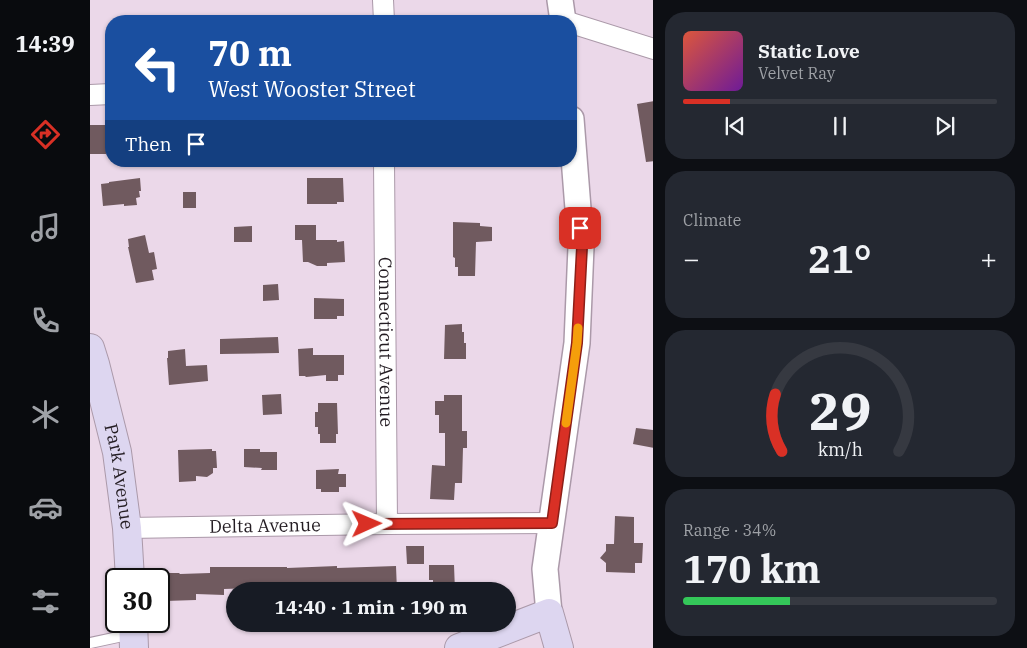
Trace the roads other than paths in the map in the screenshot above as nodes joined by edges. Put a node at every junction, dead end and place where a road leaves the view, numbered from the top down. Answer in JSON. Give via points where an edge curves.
{"nodes":[{"id":1,"x":384,"y":0,"type":"edge"},
{"id":2,"x":384,"y":15,"type":"edge"},
{"id":3,"x":577,"y":21,"type":"edge"},
{"id":4,"x":653,"y":49,"type":"edge"},
{"id":5,"x":105,"y":94,"type":"edge"},
{"id":6,"x":90,"y":95,"type":"edge"},
{"id":7,"x":384,"y":167,"type":"edge"},
{"id":8,"x":575,"y":167,"type":"edge"},
{"id":9,"x":93,"y":368,"type":"edge"},
{"id":10,"x":552,"y":523,"type":"junction"},
{"id":11,"x":387,"y":524,"type":"junction"},
{"id":12,"x":127,"y":528,"type":"junction"},
{"id":13,"x":129,"y":568,"type":"edge"},
{"id":14,"x":549,"y":612,"type":"junction"},
{"id":15,"x":133,"y":634,"type":"edge"},
{"id":16,"x":90,"y":643,"type":"edge"},
{"id":17,"x":459,"y":648,"type":"edge"},
{"id":18,"x":559,"y":648,"type":"edge"}],
"edges":[{"from":1,"to":2,"type":"street"},
{"from":3,"to":4,"type":"street"},
{"from":5,"to":6,"type":"street"},
{"from":7,"to":11,"type":"street","name":"Connecticut Avenue"},
{"from":8,"to":10,"type":"street","via":[[582,247],[578,333]]},
{"from":9,"to":12,"type":"main road","name":"Park Avenue","via":[[117,452]]},
{"from":10,"to":11,"type":"street","name":"Delta Avenue"},
{"from":10,"to":14,"type":"street","via":[[545,569]]},
{"from":11,"to":12,"type":"street","name":"Delta Avenue"},
{"from":12,"to":13,"type":"main road","name":"Park Avenue"},
{"from":14,"to":17,"type":"main road"},
{"from":14,"to":18,"type":"main road"},
{"from":15,"to":16,"type":"lane"}]}
